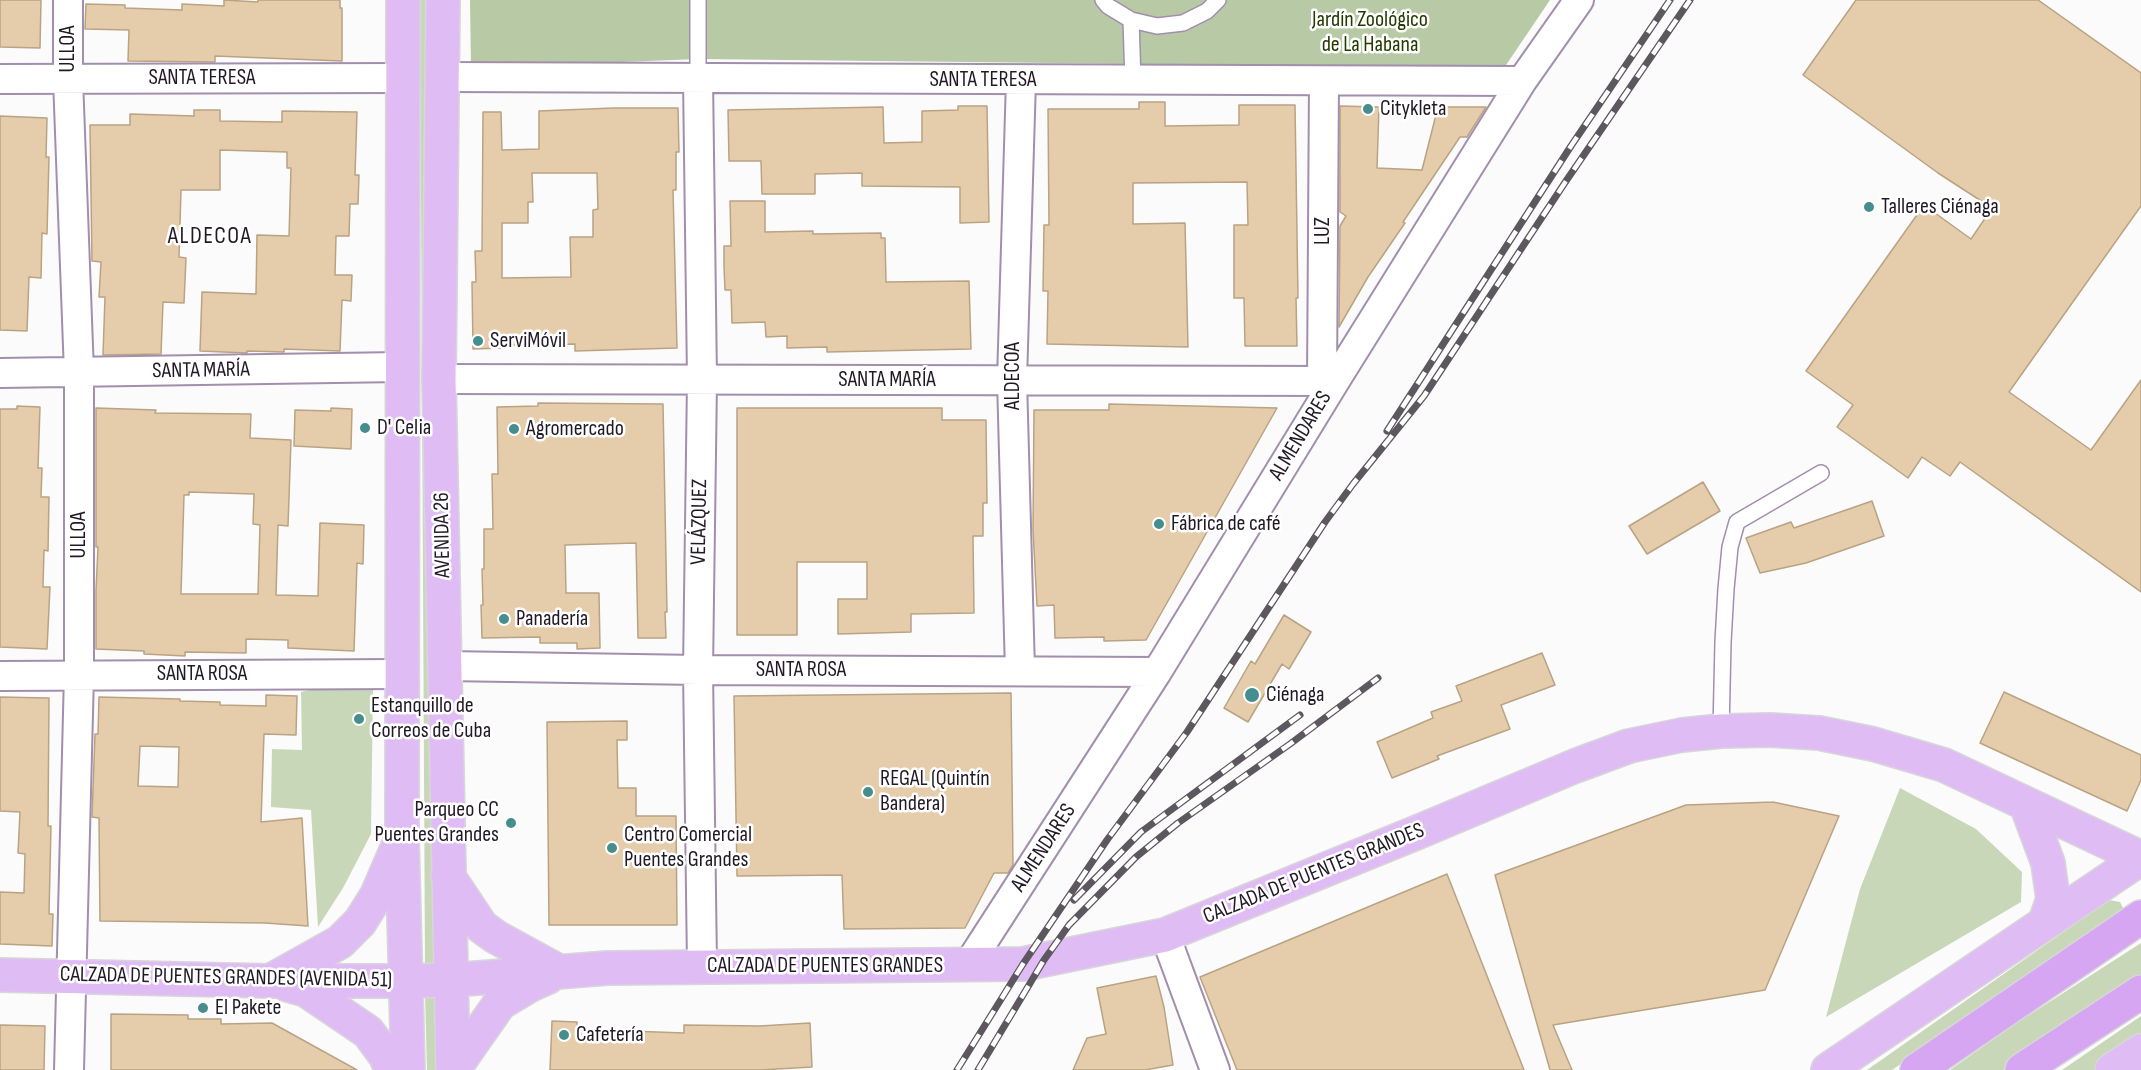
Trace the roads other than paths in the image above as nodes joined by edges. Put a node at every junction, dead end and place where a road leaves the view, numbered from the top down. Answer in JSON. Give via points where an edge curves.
{"nodes":[{"id":1,"x":68,"y":0,"type":"edge"},
{"id":2,"x":403,"y":0,"type":"edge"},
{"id":3,"x":443,"y":0,"type":"edge"},
{"id":4,"x":698,"y":0,"type":"edge"},
{"id":5,"x":1103,"y":0,"type":"edge"},
{"id":6,"x":1218,"y":0,"type":"edge"},
{"id":7,"x":1579,"y":0,"type":"edge"},
{"id":8,"x":1131,"y":20,"type":"junction"},
{"id":9,"x":443,"y":77,"type":"junction"},
{"id":10,"x":68,"y":78,"type":"junction"},
{"id":11,"x":404,"y":78,"type":"junction"},
{"id":12,"x":698,"y":78,"type":"junction"},
{"id":13,"x":0,"y":79,"type":"edge"},
{"id":14,"x":1021,"y":80,"type":"junction"},
{"id":15,"x":1133,"y":81,"type":"junction"},
{"id":16,"x":1324,"y":81,"type":"junction"},
{"id":17,"x":1522,"y":81,"type":"junction"},
{"id":18,"x":401,"y":367,"type":"junction"},
{"id":19,"x":0,"y":373,"type":"edge"},
{"id":20,"x":79,"y":373,"type":"junction"},
{"id":21,"x":439,"y":379,"type":"junction"},
{"id":22,"x":702,"y":380,"type":"junction"},
{"id":23,"x":1012,"y":380,"type":"junction"},
{"id":24,"x":1329,"y":381,"type":"junction"},
{"id":25,"x":1821,"y":473,"type":"dead end"},
{"id":26,"x":446,"y":666,"type":"junction"},
{"id":27,"x":698,"y":670,"type":"junction"},
{"id":28,"x":1020,"y":671,"type":"junction"},
{"id":29,"x":1157,"y":672,"type":"junction"},
{"id":30,"x":79,"y":674,"type":"junction"},
{"id":31,"x":403,"y":674,"type":"junction"},
{"id":32,"x":0,"y":676,"type":"edge"},
{"id":33,"x":1721,"y":731,"type":"junction"},
{"id":34,"x":2026,"y":804,"type":"junction"},
{"id":35,"x":402,"y":837,"type":"junction"},
{"id":36,"x":2141,"y":858,"type":"edge"},
{"id":37,"x":448,"y":876,"type":"junction"},
{"id":38,"x":2141,"y":917,"type":"edge"},
{"id":39,"x":2045,"y":923,"type":"junction"},
{"id":40,"x":1165,"y":935,"type":"junction"},
{"id":41,"x":968,"y":965,"type":"junction"},
{"id":42,"x":702,"y":966,"type":"junction"},
{"id":43,"x":560,"y":972,"type":"junction"},
{"id":44,"x":0,"y":975,"type":"edge"},
{"id":45,"x":70,"y":975,"type":"junction"},
{"id":46,"x":452,"y":980,"type":"junction"},
{"id":47,"x":272,"y":981,"type":"junction"},
{"id":48,"x":407,"y":981,"type":"junction"},
{"id":49,"x":2141,"y":992,"type":"edge"},
{"id":50,"x":2141,"y":1051,"type":"edge"},
{"id":51,"x":69,"y":1070,"type":"edge"},
{"id":52,"x":392,"y":1070,"type":"edge"},
{"id":53,"x":408,"y":1070,"type":"edge"},
{"id":54,"x":453,"y":1070,"type":"edge"},
{"id":55,"x":1215,"y":1070,"type":"edge"},
{"id":56,"x":1828,"y":1070,"type":"edge"},
{"id":57,"x":1917,"y":1070,"type":"edge"},
{"id":58,"x":2022,"y":1070,"type":"edge"},
{"id":59,"x":2112,"y":1070,"type":"edge"}],
"edges":[{"from":1,"to":10,"type":"street","name":"ULLOA"},
{"from":2,"to":11,"type":"main road","name":"AVENIDA 26"},
{"from":3,"to":9,"type":"main road","name":"AVENIDA 26"},
{"from":4,"to":12,"type":"lane"},
{"from":5,"to":8,"type":"lane"},
{"from":6,"to":8,"type":"lane","via":[[1207,11],[1183,23],[1157,26]]},
{"from":7,"to":17,"type":"street","name":"ALMENDARES"},
{"from":8,"to":15,"type":"lane"},
{"from":9,"to":12,"type":"street","name":"SANTA TERESA"},
{"from":9,"to":21,"type":"main road","name":"AVENIDA 26"},
{"from":10,"to":11,"type":"street","name":"SANTA TERESA"},
{"from":10,"to":13,"type":"street","name":"SANTA TERESA"},
{"from":10,"to":20,"type":"street","name":"ULLOA"},
{"from":11,"to":18,"type":"main road","name":"AVENIDA 26"},
{"from":12,"to":14,"type":"street","name":"SANTA TERESA"},
{"from":12,"to":22,"type":"street","name":"VELÁZQUEZ"},
{"from":14,"to":15,"type":"street","name":"SANTA TERESA"},
{"from":14,"to":23,"type":"street","name":"ALDECOA"},
{"from":15,"to":16,"type":"street","name":"SANTA TERESA"},
{"from":16,"to":17,"type":"street","name":"SANTA TERESA"},
{"from":16,"to":24,"type":"street","name":"LUZ"},
{"from":17,"to":24,"type":"street","name":"ALMENDARES"},
{"from":18,"to":20,"type":"street","name":"SANTA MARÍA"},
{"from":18,"to":31,"type":"main road","name":"AVENIDA 26"},
{"from":19,"to":20,"type":"street","name":"SANTA MARÍA"},
{"from":20,"to":30,"type":"street","name":"ULLOA"},
{"from":21,"to":22,"type":"street","name":"SANTA MARÍA"},
{"from":21,"to":26,"type":"main road","name":"AVENIDA 26"},
{"from":22,"to":23,"type":"street","name":"SANTA MARÍA"},
{"from":22,"to":27,"type":"street","name":"VELÁZQUEZ"},
{"from":23,"to":24,"type":"street","name":"SANTA MARÍA"},
{"from":23,"to":28,"type":"street","name":"ALDECOA"},
{"from":24,"to":29,"type":"street","name":"ALMENDARES"},
{"from":25,"to":33,"type":"lane","via":[[1737,522],[1729,558]]},
{"from":26,"to":27,"type":"street","name":"SANTA ROSA"},
{"from":26,"to":37,"type":"main road","name":"AVENIDA 26"},
{"from":27,"to":28,"type":"street","name":"SANTA ROSA"},
{"from":27,"to":42,"type":"street","name":"VELÁZQUEZ"},
{"from":28,"to":29,"type":"street","name":"SANTA ROSA"},
{"from":29,"to":41,"type":"street","name":"ALMENDARES"},
{"from":30,"to":31,"type":"street","name":"SANTA ROSA"},
{"from":30,"to":32,"type":"street","name":"SANTA ROSA"},
{"from":30,"to":45,"type":"street","name":"ULLOA"},
{"from":31,"to":35,"type":"main road","name":"AVENIDA 26"},
{"from":33,"to":34,"type":"main road","name":"CALZADA DE PUENTES GRANDES","via":[[1819,733],[1873,744],[1944,765]]},
{"from":33,"to":40,"type":"main road","name":"CALZADA DE PUENTES GRANDES","via":[[1640,744],[1585,762]]},
{"from":34,"to":36,"type":"main road","name":"CALZADA DE PUENTES GRANDES"},
{"from":34,"to":39,"type":"main road","via":[[2048,863],[2053,899]]},
{"from":35,"to":47,"type":"main road","via":[[360,922],[340,942]]},
{"from":35,"to":48,"type":"main road","name":"AVENIDA 26"},
{"from":36,"to":39,"type":"main road"},
{"from":37,"to":43,"type":"main road","via":[[483,927]]},
{"from":37,"to":46,"type":"main road","name":"AVENIDA 26"},
{"from":38,"to":57,"type":"highway"},
{"from":39,"to":56,"type":"main road"},
{"from":40,"to":41,"type":"main road","name":"CALZADA DE PUENTES GRANDES","via":[[1023,964]]},
{"from":40,"to":55,"type":"street"},
{"from":41,"to":42,"type":"main road","name":"CALZADA DE PUENTES GRANDES"},
{"from":42,"to":43,"type":"main road","name":"CALZADA DE PUENTES GRANDES"},
{"from":43,"to":46,"type":"main road","name":"CALZADA DE PUENTES GRANDES"},
{"from":43,"to":54,"type":"main road","via":[[500,1003]]},
{"from":44,"to":45,"type":"main road","name":"CALZADA DE PUENTES GRANDES (AVENIDA 51)"},
{"from":45,"to":47,"type":"main road","name":"CALZADA DE PUENTES GRANDES (AVENIDA 51)"},
{"from":45,"to":51,"type":"street","name":"ULLOA"},
{"from":46,"to":48,"type":"main road","name":"CALZADA DE PUENTES GRANDES (AVENIDA 51)"},
{"from":46,"to":54,"type":"main road","name":"AVENIDA 26"},
{"from":47,"to":48,"type":"main road","name":"CALZADA DE PUENTES GRANDES (AVENIDA 51)"},
{"from":47,"to":52,"type":"main road","via":[[306,990],[368,1032]]},
{"from":48,"to":53,"type":"main road","name":"AVENIDA 26"},
{"from":49,"to":58,"type":"highway"},
{"from":50,"to":59,"type":"main road"}]}
